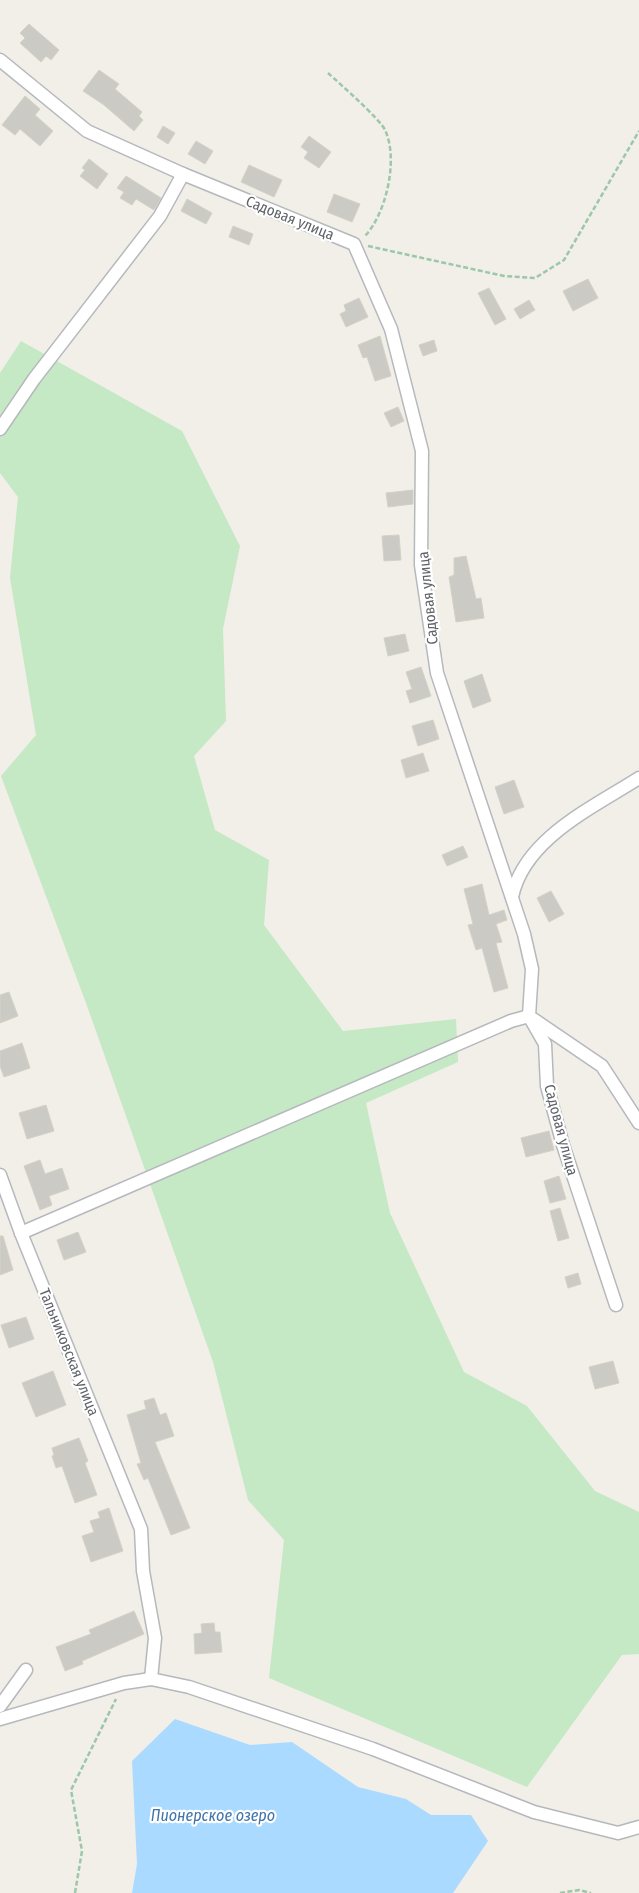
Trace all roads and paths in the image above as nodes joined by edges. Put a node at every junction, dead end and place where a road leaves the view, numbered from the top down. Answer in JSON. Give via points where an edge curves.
{"nodes":[{"id":1,"x":0,"y":60,"type":"edge"},
{"id":2,"x":328,"y":73,"type":"dead end"},
{"id":3,"x":639,"y":131,"type":"edge"},
{"id":4,"x":183,"y":174,"type":"junction"},
{"id":5,"x":354,"y":244,"type":"junction"},
{"id":6,"x":0,"y":429,"type":"edge"},
{"id":7,"x":639,"y":778,"type":"edge"},
{"id":8,"x":512,"y":897,"type":"junction"},
{"id":9,"x":529,"y":1016,"type":"junction"},
{"id":10,"x":639,"y":1123,"type":"edge"},
{"id":11,"x":0,"y":1175,"type":"edge"},
{"id":12,"x":21,"y":1233,"type":"junction"},
{"id":13,"x":616,"y":1305,"type":"dead end"},
{"id":14,"x":26,"y":1670,"type":"dead end"},
{"id":15,"x":151,"y":1679,"type":"junction"},
{"id":16,"x":124,"y":1684,"type":"junction"},
{"id":17,"x":0,"y":1706,"type":"edge"},
{"id":18,"x":0,"y":1719,"type":"edge"},
{"id":19,"x":639,"y":1827,"type":"edge"},
{"id":20,"x":75,"y":1893,"type":"edge"},
{"id":21,"x":560,"y":1893,"type":"edge"},
{"id":22,"x":591,"y":1893,"type":"edge"}],
"edges":[{"from":1,"to":4,"type":"street","name":"Садовая улица","via":[[87,131]]},
{"from":2,"to":5,"type":"path","via":[[385,129],[390,153],[391,169],[382,210],[366,236]]},
{"from":3,"to":5,"type":"path","via":[[564,260],[535,278],[504,276]]},
{"from":4,"to":5,"type":"street","name":"Садовая улица"},
{"from":4,"to":6,"type":"street","via":[[160,216],[34,378]]},
{"from":5,"to":8,"type":"street","name":"Садовая улица","via":[[391,329],[422,451],[422,565],[437,673]]},
{"from":7,"to":8,"type":"street","via":[[547,838],[528,859],[515,882]]},
{"from":8,"to":9,"type":"street","name":"Садовая улица","via":[[532,969]]},
{"from":9,"to":10,"type":"street","via":[[602,1066]]},
{"from":9,"to":12,"type":"street"},
{"from":9,"to":13,"type":"street","name":"Садовая улица","via":[[545,1044],[548,1086],[563,1145]]},
{"from":11,"to":12,"type":"street","name":"Тальниковская улица"},
{"from":12,"to":15,"type":"street","name":"Тальниковская улица","via":[[141,1529],[143,1571],[155,1638]]},
{"from":14,"to":17,"type":"street"},
{"from":15,"to":16,"type":"street"},
{"from":15,"to":19,"type":"street","via":[[189,1687],[373,1749],[534,1812],[618,1833]]},
{"from":16,"to":18,"type":"street"},
{"from":16,"to":20,"type":"path","via":[[71,1790],[82,1851]]},
{"from":21,"to":22,"type":"path","via":[[579,1890]]}]}
